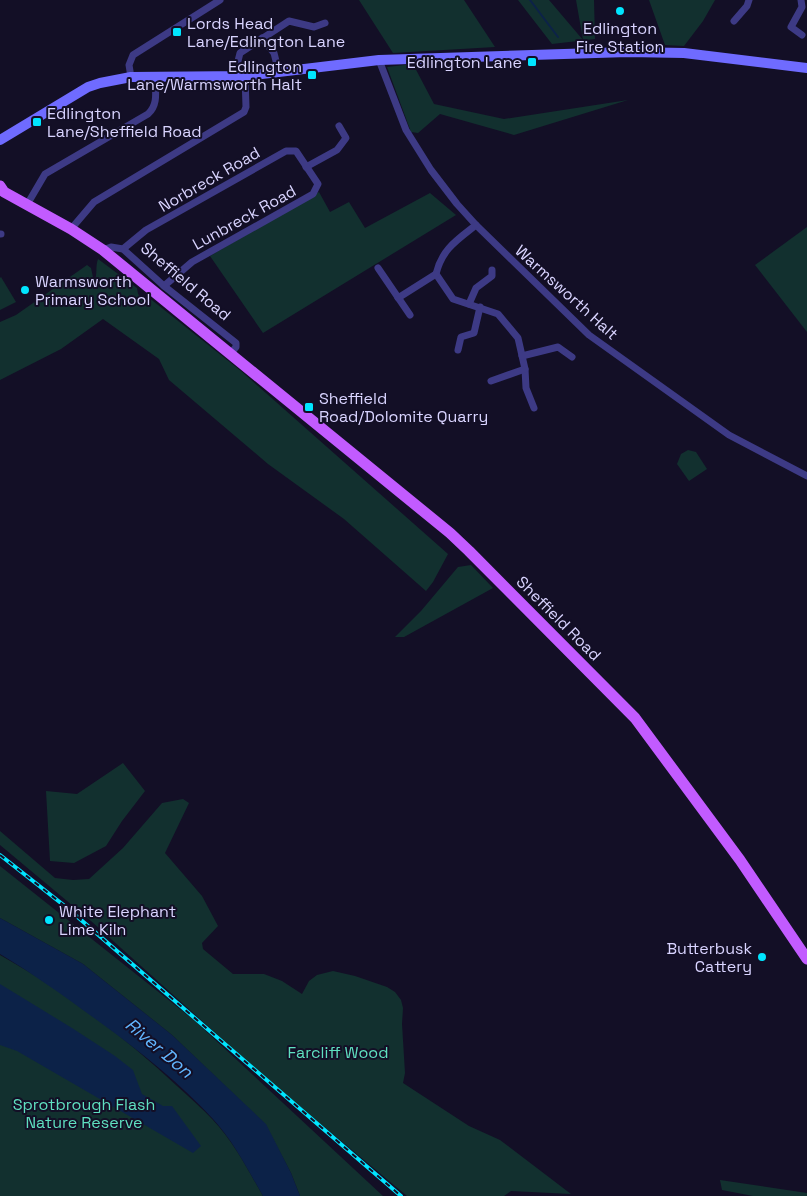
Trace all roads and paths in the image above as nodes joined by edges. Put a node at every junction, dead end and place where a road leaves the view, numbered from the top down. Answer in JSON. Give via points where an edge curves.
{"nodes":[{"id":1,"x":220,"y":0,"type":"edge"},
{"id":2,"x":748,"y":0,"type":"edge"},
{"id":3,"x":801,"y":0,"type":"edge"},
{"id":4,"x":734,"y":21,"type":"dead end"},
{"id":5,"x":325,"y":23,"type":"dead end"},
{"id":6,"x":802,"y":35,"type":"dead end"},
{"id":7,"x":262,"y":38,"type":"junction"},
{"id":8,"x":379,"y":60,"type":"junction"},
{"id":9,"x":807,"y":68,"type":"edge"},
{"id":10,"x":279,"y":72,"type":"junction"},
{"id":11,"x":155,"y":76,"type":"junction"},
{"id":12,"x":245,"y":76,"type":"junction"},
{"id":13,"x":131,"y":77,"type":"junction"},
{"id":14,"x":234,"y":77,"type":"junction"},
{"id":15,"x":339,"y":126,"type":"dead end"},
{"id":16,"x":0,"y":140,"type":"edge"},
{"id":17,"x":306,"y":167,"type":"junction"},
{"id":18,"x":1,"y":190,"type":"edge"},
{"id":19,"x":28,"y":203,"type":"junction"},
{"id":20,"x":476,"y":225,"type":"junction"},
{"id":21,"x":71,"y":229,"type":"junction"},
{"id":22,"x":123,"y":249,"type":"junction"},
{"id":23,"x":103,"y":250,"type":"junction"},
{"id":24,"x":378,"y":268,"type":"dead end"},
{"id":25,"x":436,"y":274,"type":"junction"},
{"id":26,"x":494,"y":276,"type":"dead end"},
{"id":27,"x":164,"y":286,"type":"junction"},
{"id":28,"x":398,"y":298,"type":"junction"},
{"id":29,"x":469,"y":304,"type":"junction"},
{"id":30,"x":480,"y":307,"type":"junction"},
{"id":31,"x":410,"y":315,"type":"dead end"},
{"id":32,"x":458,"y":350,"type":"dead end"},
{"id":33,"x":230,"y":352,"type":"junction"},
{"id":34,"x":522,"y":356,"type":"junction"},
{"id":35,"x":572,"y":357,"type":"dead end"},
{"id":36,"x":525,"y":369,"type":"junction"},
{"id":37,"x":491,"y":381,"type":"dead end"},
{"id":38,"x":534,"y":408,"type":"dead end"},
{"id":39,"x":807,"y":476,"type":"edge"},
{"id":40,"x":807,"y":958,"type":"edge"}],
"edges":[{"from":1,"to":13,"type":"street","via":[[133,55],[129,65]]},
{"from":2,"to":4,"type":"street"},
{"from":3,"to":6,"type":"street","via":[[802,7],[791,27]]},
{"from":5,"to":7,"type":"street","via":[[314,27],[289,21]]},
{"from":7,"to":10,"type":"street","via":[[274,53]]},
{"from":7,"to":14,"type":"street","via":[[240,53]]},
{"from":8,"to":9,"type":"main road","via":[[661,52]]},
{"from":8,"to":10,"type":"main road"},
{"from":8,"to":20,"type":"street","name":"Warmsworth Halt","via":[[406,130],[441,184]]},
{"from":10,"to":12,"type":"main road"},
{"from":11,"to":13,"type":"main road"},
{"from":11,"to":14,"type":"main road"},
{"from":11,"to":19,"type":"street","via":[[156,102],[153,109],[45,174]]},
{"from":12,"to":14,"type":"main road"},
{"from":12,"to":21,"type":"street","via":[[244,112],[94,202]]},
{"from":13,"to":16,"type":"main road","via":[[88,87]]},
{"from":15,"to":17,"type":"street","via":[[346,138],[338,150]]},
{"from":17,"to":22,"type":"street","name":"Norbreck Road","via":[[296,151],[286,151],[146,230]]},
{"from":17,"to":27,"type":"street","name":"Lunbreck Road","via":[[318,184],[313,194],[192,262]]},
{"from":18,"to":19,"type":"main road","name":"Sheffield Road"},
{"from":19,"to":21,"type":"main road","name":"Sheffield Road"},
{"from":20,"to":25,"type":"street","via":[[449,247],[439,261]]},
{"from":20,"to":39,"type":"street","name":"Warmsworth Halt","via":[[589,335],[729,435]]},
{"from":21,"to":23,"type":"main road","name":"Sheffield Road"},
{"from":22,"to":23,"type":"street","name":"Sheffield Road","via":[[112,247]]},
{"from":22,"to":27,"type":"street","name":"Sheffield Road"},
{"from":23,"to":33,"type":"main road","name":"Sheffield Road"},
{"from":24,"to":28,"type":"street"},
{"from":25,"to":28,"type":"street"},
{"from":25,"to":29,"type":"street","via":[[453,299]]},
{"from":26,"to":29,"type":"street","via":[[476,288]]},
{"from":27,"to":33,"type":"street","name":"Sheffield Road","via":[[236,343]]},
{"from":28,"to":31,"type":"street"},
{"from":29,"to":30,"type":"street"},
{"from":30,"to":32,"type":"street","via":[[474,333],[461,337]]},
{"from":30,"to":34,"type":"street","via":[[498,314],[518,338]]},
{"from":33,"to":40,"type":"main road","name":"Sheffield Road","via":[[450,533],[635,718],[740,860]]},
{"from":34,"to":35,"type":"street","via":[[558,347]]},
{"from":34,"to":36,"type":"street"},
{"from":36,"to":37,"type":"street"},
{"from":36,"to":38,"type":"street","via":[[526,388]]}]}
